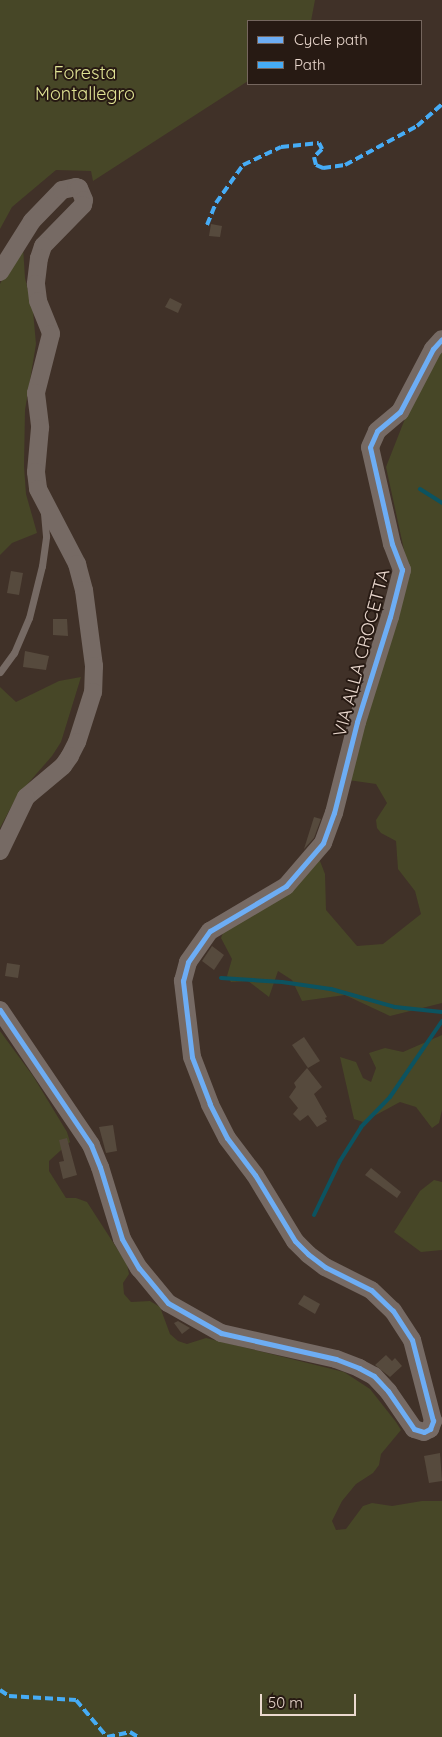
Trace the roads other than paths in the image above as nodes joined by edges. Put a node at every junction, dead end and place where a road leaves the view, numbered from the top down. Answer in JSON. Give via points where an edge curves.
{"nodes":[{"id":1,"x":0,"y":272,"type":"edge"},
{"id":2,"x":442,"y":339,"type":"edge"},
{"id":3,"x":43,"y":501,"type":"junction"},
{"id":4,"x":0,"y":672,"type":"edge"},
{"id":5,"x":0,"y":851,"type":"edge"},
{"id":6,"x":0,"y":1010,"type":"edge"}],
"edges":[{"from":1,"to":3,"type":"street","via":[[32,221],[62,190],[79,188],[83,205],[43,246],[36,284],[38,301],[51,334],[36,393],[40,428],[36,472]]},
{"from":2,"to":6,"type":"street","name":"VIA ALLA CROCETTA","via":[[433,349],[400,412],[378,432],[370,447],[392,544],[402,570],[323,843],[286,886],[210,931],[188,962],[183,981],[192,1057],[227,1138],[255,1175],[295,1241],[325,1267],[371,1290],[393,1311],[412,1340],[433,1421],[430,1429],[424,1432],[414,1429],[388,1391],[374,1376],[359,1368],[336,1359],[221,1333],[168,1303],[139,1268],[122,1239],[91,1145]]},
{"from":3,"to":4,"type":"lane","via":[[46,536],[29,618],[14,652]]},
{"from":3,"to":5,"type":"street","via":[[77,564],[84,590],[94,666],[93,692],[70,756],[26,797]]}]}
